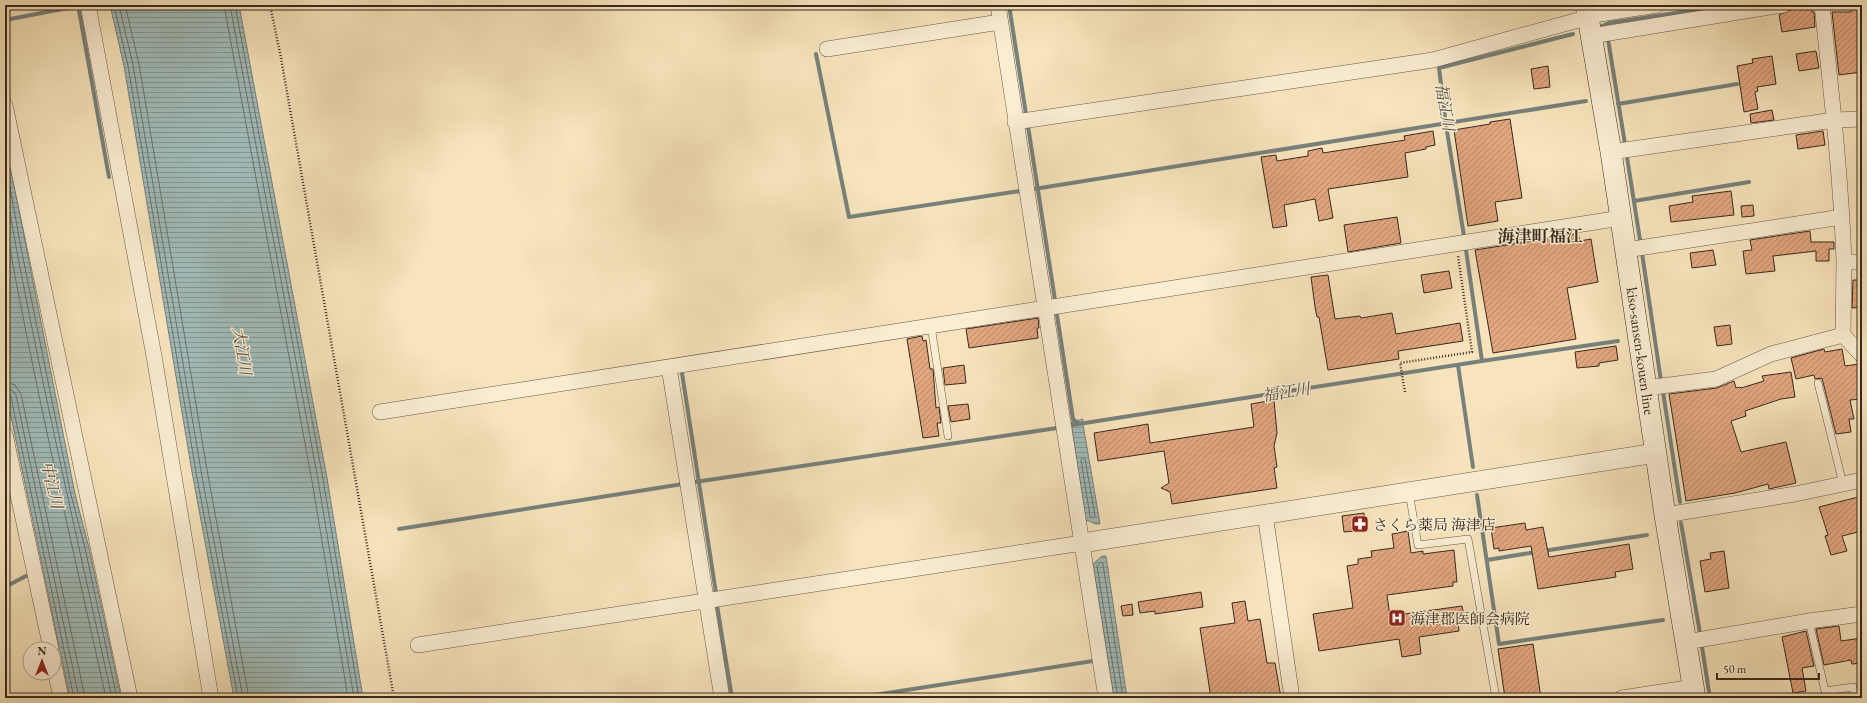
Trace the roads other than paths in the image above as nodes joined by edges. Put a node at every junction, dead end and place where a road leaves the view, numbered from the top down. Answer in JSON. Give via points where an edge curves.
{"nodes":[{"id":1,"x":88,"y":5,"type":"edge"},
{"id":2,"x":998,"y":5,"type":"edge"},
{"id":3,"x":1658,"y":5,"type":"edge"},
{"id":4,"x":1783,"y":5,"type":"edge"},
{"id":5,"x":1822,"y":5,"type":"edge"},
{"id":6,"x":1588,"y":19,"type":"edge"},
{"id":7,"x":1000,"y":22,"type":"junction"},
{"id":8,"x":827,"y":49,"type":"dead end"},
{"id":9,"x":5,"y":106,"type":"edge"},
{"id":10,"x":1862,"y":119,"type":"edge"},
{"id":11,"x":1834,"y":120,"type":"junction"},
{"id":12,"x":1015,"y":122,"type":"junction"},
{"id":13,"x":1611,"y":152,"type":"junction"},
{"id":14,"x":1842,"y":216,"type":"junction"},
{"id":15,"x":1621,"y":218,"type":"junction"},
{"id":16,"x":1626,"y":250,"type":"junction"},
{"id":17,"x":1844,"y":262,"type":"junction"},
{"id":18,"x":1862,"y":262,"type":"edge"},
{"id":19,"x":1045,"y":309,"type":"junction"},
{"id":20,"x":931,"y":326,"type":"junction"},
{"id":21,"x":1843,"y":335,"type":"junction"},
{"id":22,"x":1862,"y":355,"type":"edge"},
{"id":23,"x":669,"y":367,"type":"junction"},
{"id":24,"x":1818,"y":383,"type":"dead end"},
{"id":25,"x":1646,"y":388,"type":"junction"},
{"id":26,"x":380,"y":412,"type":"dead end"},
{"id":27,"x":5,"y":434,"type":"edge"},
{"id":28,"x":948,"y":436,"type":"dead end"},
{"id":29,"x":1656,"y":453,"type":"junction"},
{"id":30,"x":1862,"y":480,"type":"edge"},
{"id":31,"x":1843,"y":484,"type":"junction"},
{"id":32,"x":1409,"y":491,"type":"junction"},
{"id":33,"x":1265,"y":514,"type":"junction"},
{"id":34,"x":1665,"y":514,"type":"junction"},
{"id":35,"x":1082,"y":543,"type":"junction"},
{"id":36,"x":706,"y":600,"type":"junction"},
{"id":37,"x":1862,"y":614,"type":"edge"},
{"id":38,"x":1809,"y":620,"type":"junction"},
{"id":39,"x":49,"y":641,"type":"edge"},
{"id":40,"x":1686,"y":642,"type":"junction"},
{"id":41,"x":418,"y":645,"type":"dead end"},
{"id":42,"x":57,"y":681,"type":"edge"},
{"id":43,"x":1694,"y":692,"type":"edge"},
{"id":44,"x":61,"y":698,"type":"edge"},
{"id":45,"x":130,"y":698,"type":"edge"},
{"id":46,"x":211,"y":698,"type":"edge"},
{"id":47,"x":722,"y":698,"type":"edge"},
{"id":48,"x":1106,"y":698,"type":"edge"},
{"id":49,"x":1292,"y":698,"type":"edge"},
{"id":50,"x":1496,"y":698,"type":"edge"},
{"id":51,"x":1622,"y":698,"type":"edge"},
{"id":52,"x":1855,"y":698,"type":"edge"}],
"edges":[{"from":1,"to":46,"type":"street","via":[[154,356]]},
{"from":2,"to":7,"type":"street"},
{"from":3,"to":6,"type":"street"},
{"from":4,"to":6,"type":"street"},
{"from":5,"to":11,"type":"street"},
{"from":6,"to":12,"type":"street","via":[[1433,60]]},
{"from":6,"to":13,"type":"main road","name":"kiso-sansen-kouen line"},
{"from":7,"to":8,"type":"street"},
{"from":7,"to":12,"type":"street"},
{"from":9,"to":45,"type":"street"},
{"from":10,"to":11,"type":"street"},
{"from":11,"to":13,"type":"street"},
{"from":11,"to":14,"type":"street"},
{"from":12,"to":19,"type":"street"},
{"from":13,"to":15,"type":"main road","name":"kiso-sansen-kouen line"},
{"from":14,"to":16,"type":"street"},
{"from":14,"to":17,"type":"street"},
{"from":15,"to":16,"type":"main road","name":"kiso-sansen-kouen line"},
{"from":15,"to":19,"type":"street"},
{"from":16,"to":25,"type":"main road","name":"kiso-sansen-kouen line"},
{"from":17,"to":18,"type":"street"},
{"from":17,"to":21,"type":"street"},
{"from":19,"to":20,"type":"street"},
{"from":19,"to":35,"type":"street"},
{"from":20,"to":23,"type":"street"},
{"from":20,"to":28,"type":"lane"},
{"from":21,"to":22,"type":"street"},
{"from":21,"to":25,"type":"street","via":[[1771,354],[1716,379]]},
{"from":23,"to":26,"type":"street"},
{"from":23,"to":36,"type":"street"},
{"from":24,"to":31,"type":"lane"},
{"from":25,"to":29,"type":"main road","name":"kiso-sansen-kouen line"},
{"from":27,"to":39,"type":"street"},
{"from":29,"to":32,"type":"street"},
{"from":29,"to":34,"type":"main road","name":"kiso-sansen-kouen line"},
{"from":30,"to":31,"type":"street"},
{"from":31,"to":34,"type":"street"},
{"from":32,"to":33,"type":"street"},
{"from":32,"to":50,"type":"lane","via":[[1418,545],[1468,539]]},
{"from":33,"to":35,"type":"street"},
{"from":33,"to":49,"type":"street"},
{"from":34,"to":40,"type":"main road","name":"kiso-sansen-kouen line"},
{"from":35,"to":36,"type":"street"},
{"from":35,"to":48,"type":"street"},
{"from":36,"to":41,"type":"street"},
{"from":36,"to":47,"type":"street"},
{"from":37,"to":38,"type":"street"},
{"from":38,"to":40,"type":"street"},
{"from":38,"to":52,"type":"lane","via":[[1825,691],[1852,687]]},
{"from":40,"to":43,"type":"main road","name":"kiso-sansen-kouen line"},
{"from":42,"to":44,"type":"street"},
{"from":43,"to":51,"type":"street"}]}
